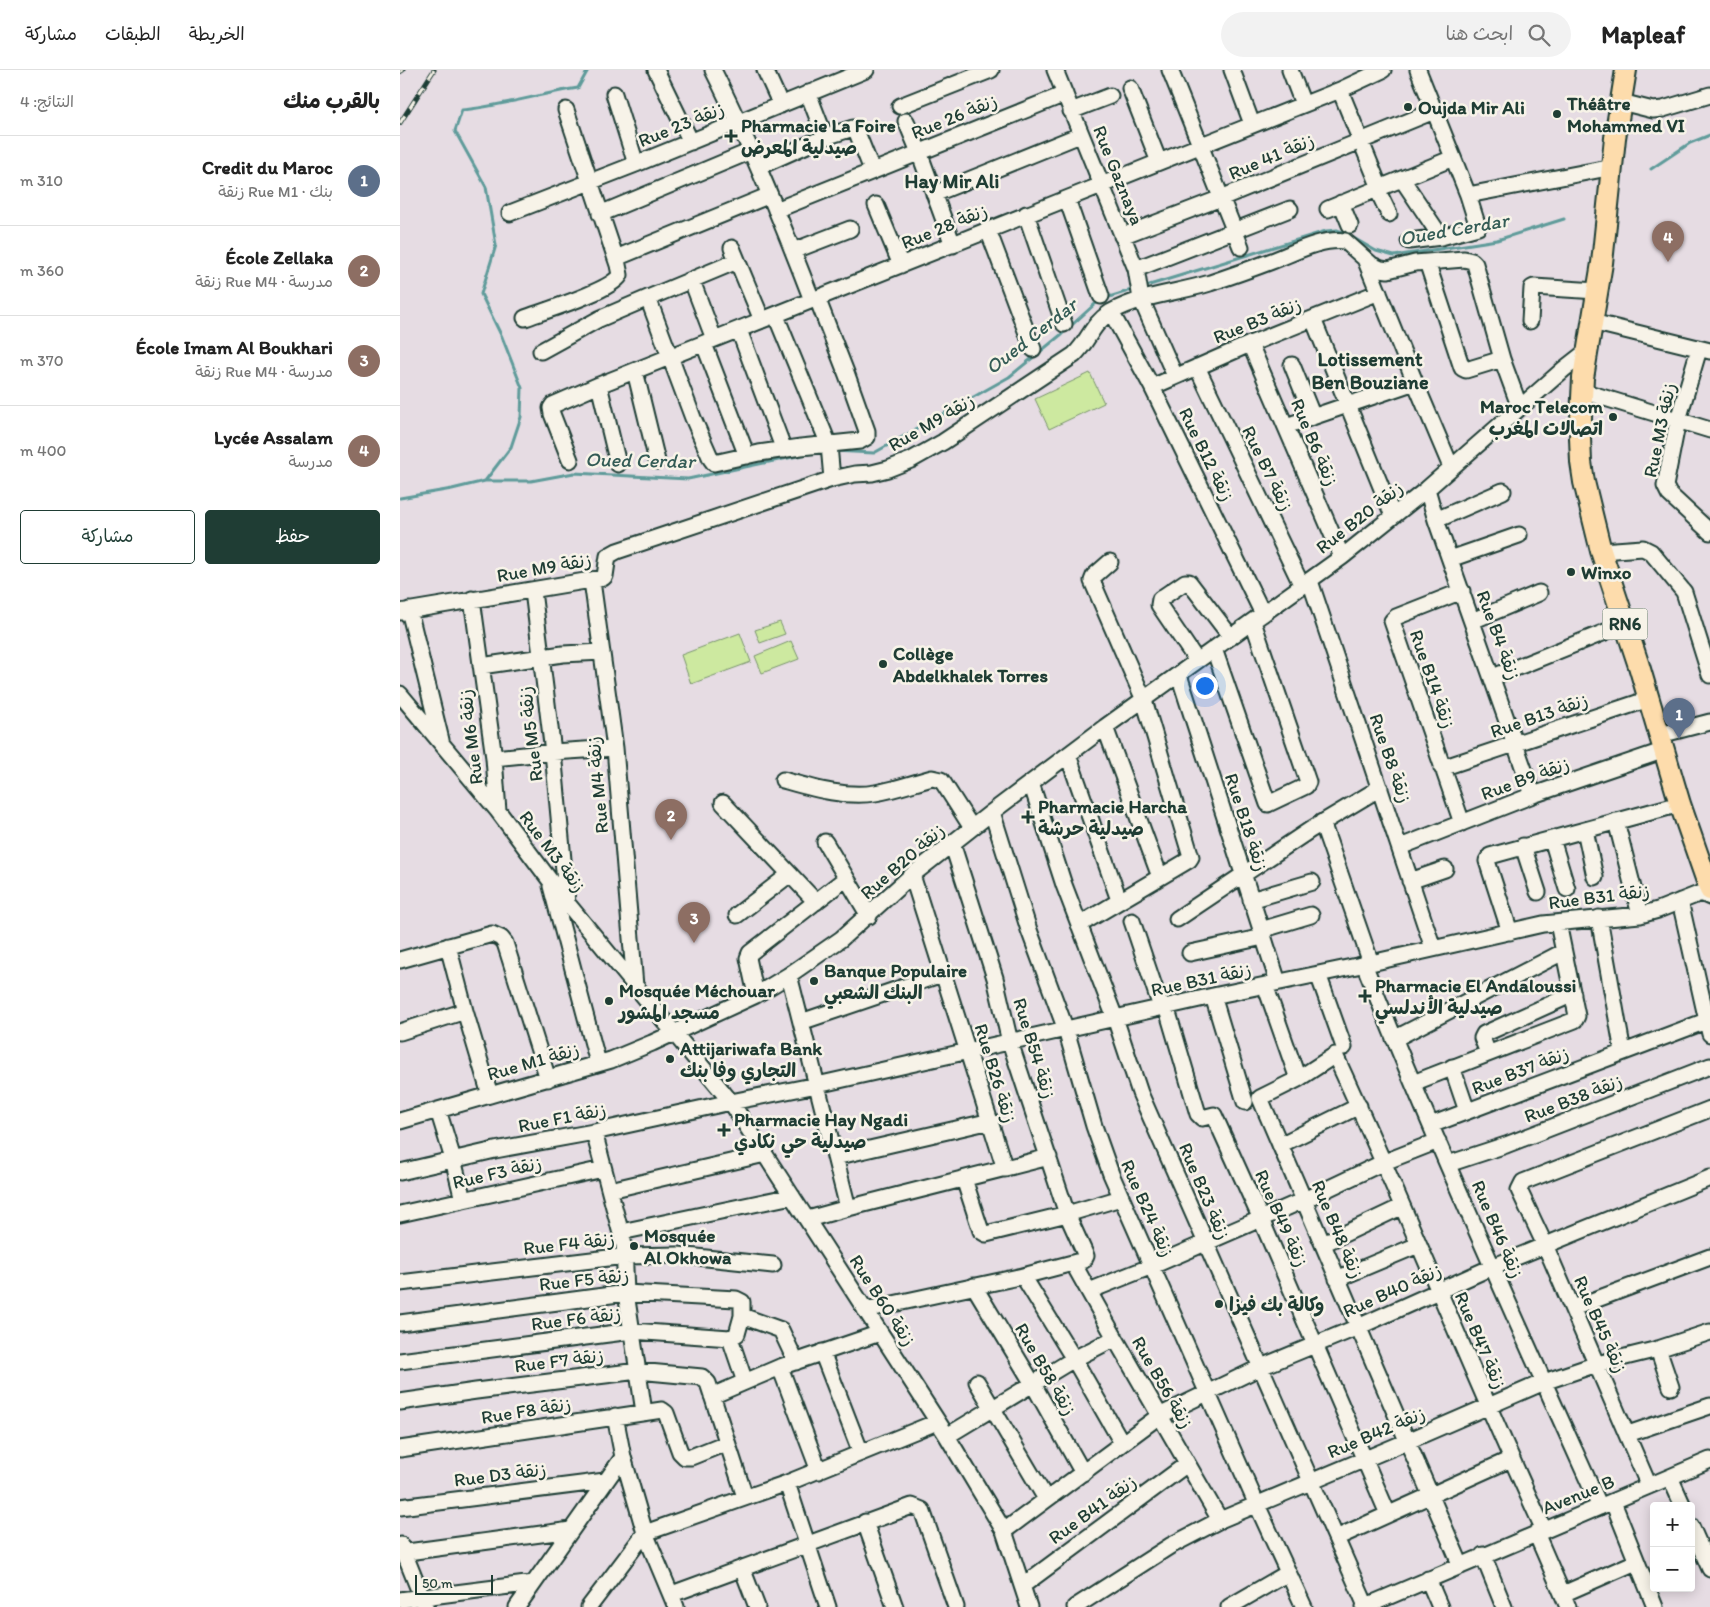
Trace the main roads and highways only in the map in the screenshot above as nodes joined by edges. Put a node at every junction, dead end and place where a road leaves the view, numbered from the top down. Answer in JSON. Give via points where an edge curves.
{"nodes":[{"id":1,"x":1626,"y":70,"type":"edge"},
{"id":2,"x":1707,"y":888,"type":"edge"}],
"edges":[{"from":1,"to":2,"type":"main road","number":"RN6","via":[[1582,391],[1581,462],[1601,552]]}]}
